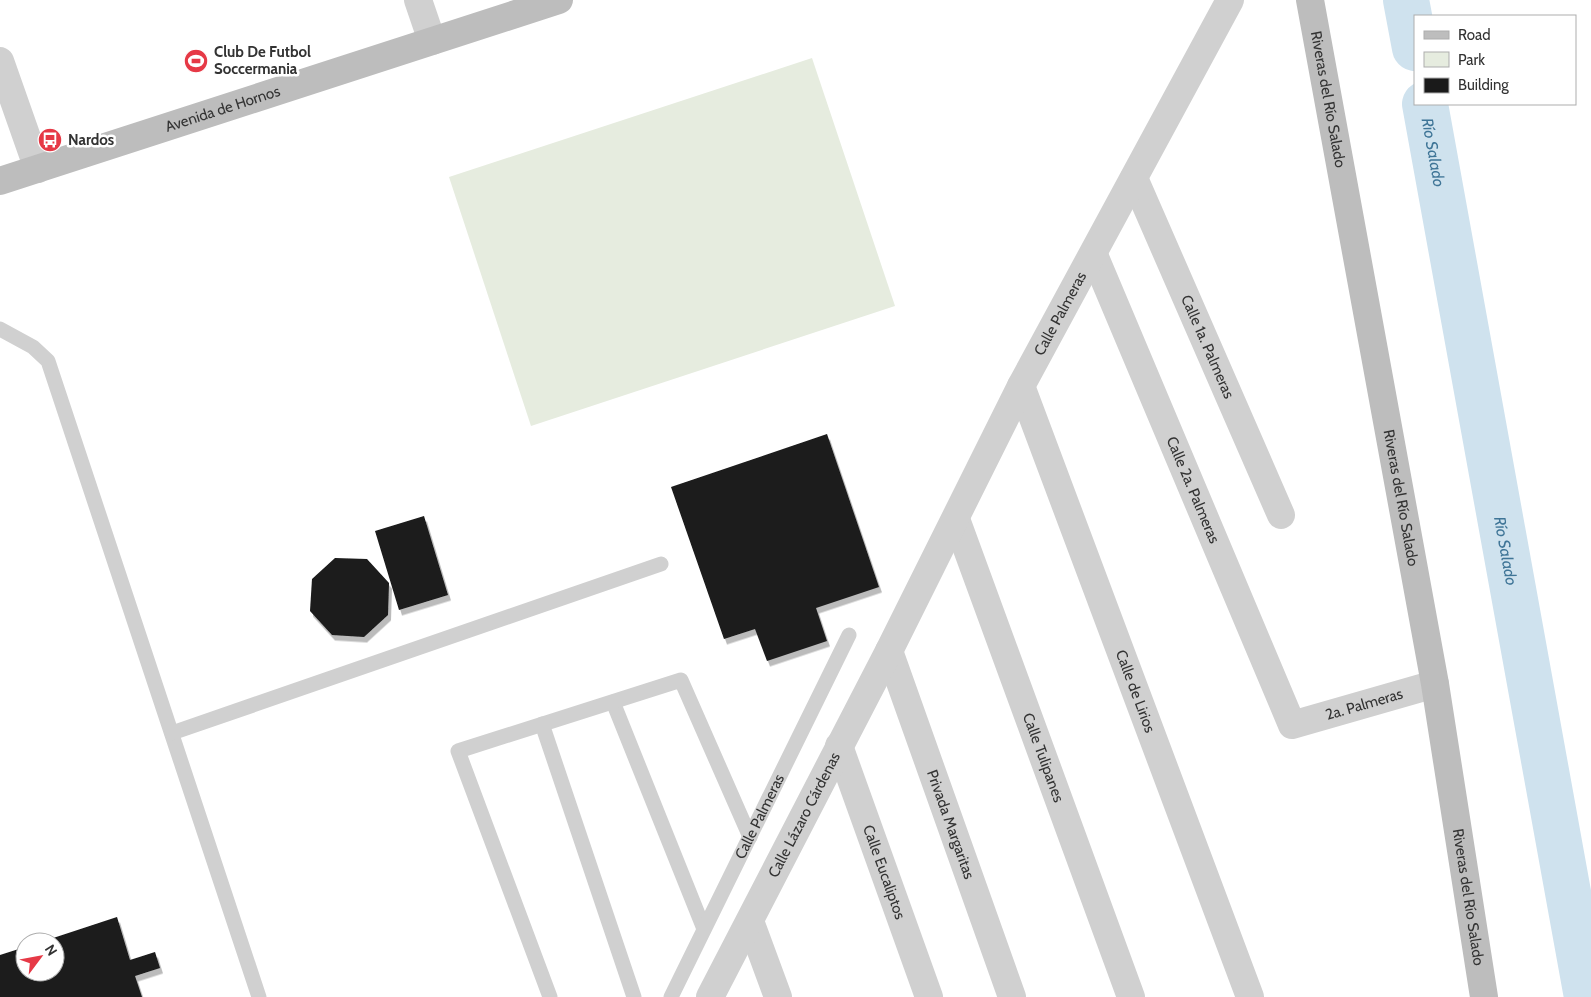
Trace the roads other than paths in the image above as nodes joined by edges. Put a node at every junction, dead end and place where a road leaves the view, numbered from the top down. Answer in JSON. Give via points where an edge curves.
{"nodes":[{"id":1,"x":418,"y":0,"type":"edge"},
{"id":2,"x":559,"y":0,"type":"edge"},
{"id":3,"x":1230,"y":0,"type":"edge"},
{"id":4,"x":1310,"y":0,"type":"edge"},
{"id":5,"x":432,"y":41,"type":"junction"},
{"id":6,"x":0,"y":61,"type":"edge"},
{"id":7,"x":38,"y":169,"type":"junction"},
{"id":8,"x":1134,"y":178,"type":"junction"},
{"id":9,"x":0,"y":182,"type":"edge"},
{"id":10,"x":1094,"y":255,"type":"junction"},
{"id":11,"x":0,"y":330,"type":"edge"},
{"id":12,"x":1022,"y":386,"type":"junction"},
{"id":13,"x":1281,"y":515,"type":"dead end"},
{"id":14,"x":956,"y":519,"type":"junction"},
{"id":15,"x":661,"y":564,"type":"dead end"},
{"id":16,"x":849,"y":635,"type":"dead end"},
{"id":17,"x":893,"y":642,"type":"junction"},
{"id":18,"x":1435,"y":684,"type":"junction"},
{"id":19,"x":613,"y":702,"type":"junction"},
{"id":20,"x":542,"y":724,"type":"junction"},
{"id":21,"x":1292,"y":725,"type":"joint"},
{"id":22,"x":172,"y":732,"type":"junction"},
{"id":23,"x":839,"y":746,"type":"junction"},
{"id":24,"x":750,"y":837,"type":"junction"},
{"id":25,"x":750,"y":921,"type":"junction"},
{"id":26,"x":704,"y":929,"type":"junction"},
{"id":27,"x":259,"y":997,"type":"edge"},
{"id":28,"x":550,"y":997,"type":"edge"},
{"id":29,"x":634,"y":997,"type":"edge"},
{"id":30,"x":671,"y":997,"type":"edge"},
{"id":31,"x":710,"y":997,"type":"edge"},
{"id":32,"x":778,"y":997,"type":"edge"},
{"id":33,"x":929,"y":997,"type":"edge"},
{"id":34,"x":1012,"y":997,"type":"edge"},
{"id":35,"x":1131,"y":997,"type":"edge"},
{"id":36,"x":1250,"y":997,"type":"edge"},
{"id":37,"x":1484,"y":997,"type":"edge"}],
"edges":[{"from":1,"to":5,"type":"street"},
{"from":2,"to":5,"type":"main road","name":"Avenida de Hornos"},
{"from":3,"to":8,"type":"street","name":"Calle Palmeras"},
{"from":4,"to":18,"type":"main road","name":"Riveras del Río Salado"},
{"from":5,"to":7,"type":"main road","name":"Avenida de Hornos"},
{"from":6,"to":7,"type":"street"},
{"from":7,"to":9,"type":"main road","name":"Avenida de Hornos"},
{"from":8,"to":10,"type":"street","name":"Calle Palmeras"},
{"from":8,"to":13,"type":"street","name":"Calle 1a. Palmeras"},
{"from":10,"to":12,"type":"street","name":"Calle Palmeras"},
{"from":10,"to":21,"type":"street","name":"Calle 2a. Palmeras"},
{"from":11,"to":22,"type":"lane","via":[[33,347],[48,361]]},
{"from":12,"to":14,"type":"street","name":"Calle Palmeras"},
{"from":12,"to":36,"type":"street","name":"Calle de Lirios"},
{"from":14,"to":17,"type":"street","name":"Calle Palmeras"},
{"from":14,"to":35,"type":"street","name":"Calle Tulipanes"},
{"from":15,"to":22,"type":"lane"},
{"from":16,"to":24,"type":"lane","name":"Calle Palmeras"},
{"from":17,"to":23,"type":"street","name":"Calle Lázaro Cárdenas"},
{"from":17,"to":34,"type":"street","name":"Privada Margaritas"},
{"from":18,"to":21,"type":"street","name":"2a. Palmeras"},
{"from":18,"to":37,"type":"main road","name":"Riveras del Río Salado"},
{"from":19,"to":20,"type":"lane"},
{"from":19,"to":24,"type":"lane","via":[[682,680]]},
{"from":19,"to":26,"type":"lane"},
{"from":20,"to":28,"type":"lane","via":[[458,751]]},
{"from":20,"to":29,"type":"lane"},
{"from":22,"to":27,"type":"lane"},
{"from":23,"to":25,"type":"street","name":"Calle Lázaro Cárdenas"},
{"from":23,"to":33,"type":"street","name":"Calle Eucaliptos"},
{"from":24,"to":26,"type":"lane","name":"Calle Palmeras"},
{"from":25,"to":31,"type":"street","name":"Calle Lázaro Cárdenas"},
{"from":25,"to":32,"type":"street"},
{"from":26,"to":30,"type":"lane","name":"Calle Palmeras"}]}
